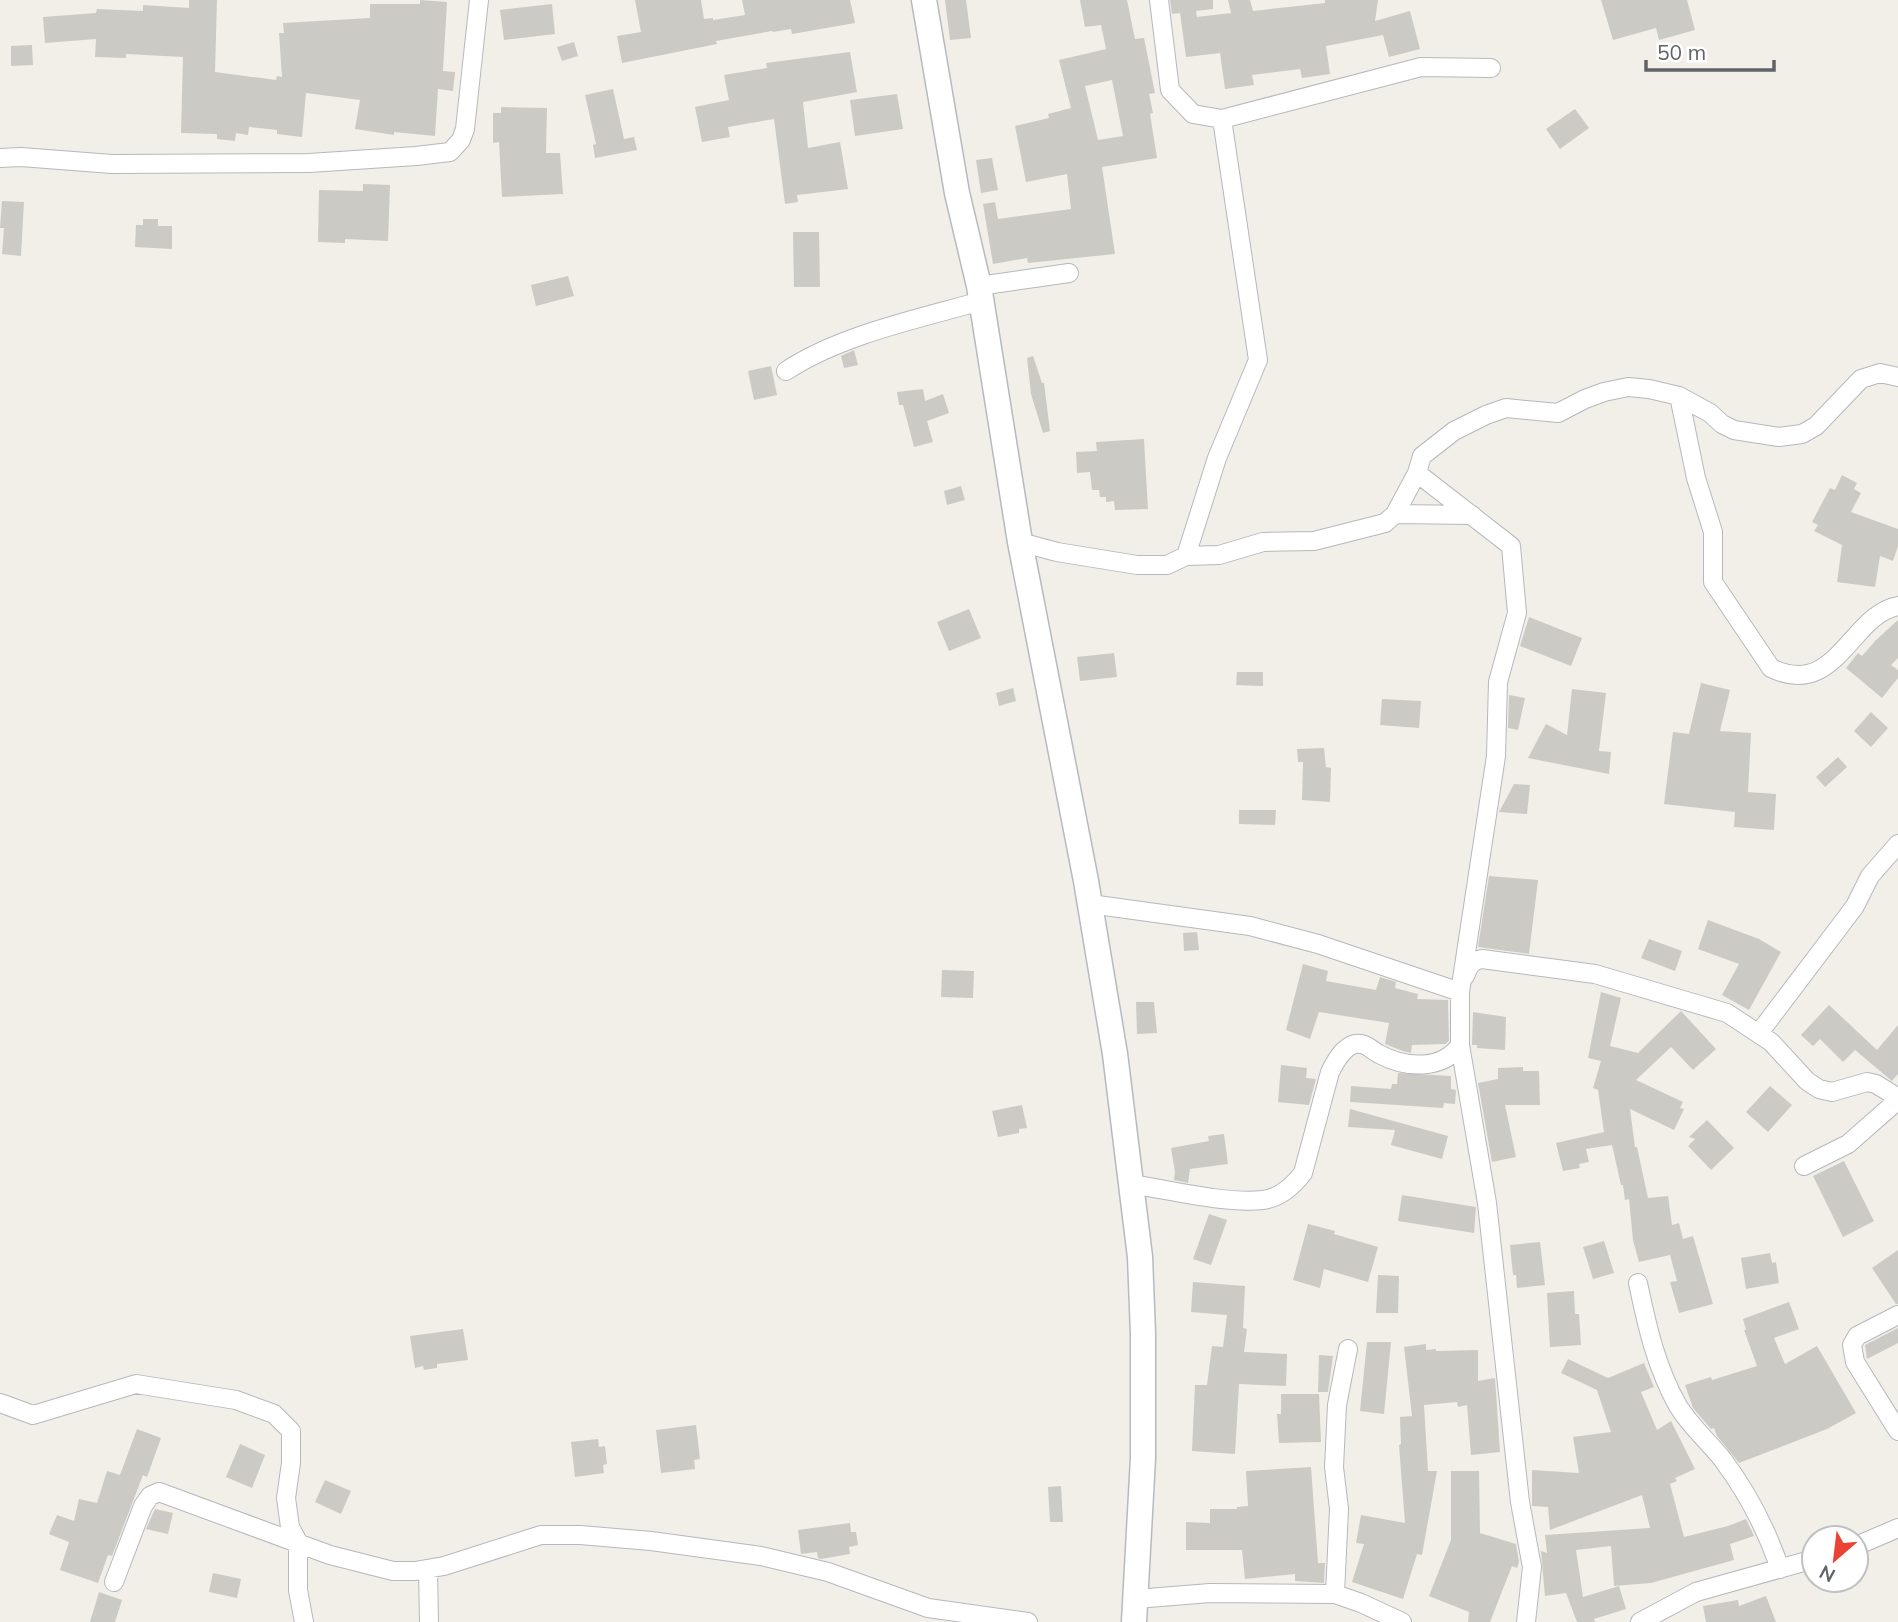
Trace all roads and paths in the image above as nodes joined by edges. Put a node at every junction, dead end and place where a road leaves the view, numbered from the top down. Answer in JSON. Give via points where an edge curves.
{"nodes":[{"id":1,"x":479,"y":0,"type":"edge"},
{"id":2,"x":924,"y":0,"type":"edge"},
{"id":3,"x":1159,"y":0,"type":"edge"},
{"id":4,"x":1491,"y":68,"type":"dead end"},
{"id":5,"x":1222,"y":119,"type":"junction"},
{"id":6,"x":0,"y":158,"type":"edge"},
{"id":7,"x":1069,"y":273,"type":"dead end"},
{"id":8,"x":980,"y":293,"type":"junction"},
{"id":9,"x":786,"y":371,"type":"dead end"},
{"id":10,"x":1898,"y":377,"type":"edge"},
{"id":11,"x":1679,"y":396,"type":"junction"},
{"id":12,"x":1418,"y":473,"type":"junction"},
{"id":13,"x":1395,"y":514,"type":"junction"},
{"id":14,"x":1472,"y":515,"type":"junction"},
{"id":15,"x":1020,"y":542,"type":"junction"},
{"id":16,"x":1186,"y":556,"type":"junction"},
{"id":17,"x":1898,"y":607,"type":"edge"},
{"id":18,"x":1898,"y":844,"type":"edge"},
{"id":19,"x":1090,"y":904,"type":"junction"},
{"id":20,"x":1460,"y":992,"type":"junction"},
{"id":21,"x":1759,"y":1033,"type":"junction"},
{"id":22,"x":1460,"y":1045,"type":"junction"},
{"id":23,"x":1897,"y":1098,"type":"edge"},
{"id":24,"x":1804,"y":1166,"type":"dead end"},
{"id":25,"x":1131,"y":1184,"type":"junction"},
{"id":26,"x":1638,"y":1283,"type":"dead end"},
{"id":27,"x":1898,"y":1315,"type":"edge"},
{"id":28,"x":1348,"y":1349,"type":"dead end"},
{"id":29,"x":0,"y":1403,"type":"edge"},
{"id":30,"x":1898,"y":1431,"type":"edge"},
{"id":31,"x":1898,"y":1528,"type":"edge"},
{"id":32,"x":1870,"y":1540,"type":"edge"},
{"id":33,"x":298,"y":1542,"type":"junction"},
{"id":34,"x":1800,"y":1563,"type":"edge"},
{"id":35,"x":428,"y":1569,"type":"junction"},
{"id":36,"x":1780,"y":1569,"type":"junction"},
{"id":37,"x":114,"y":1582,"type":"dead end"},
{"id":38,"x":1335,"y":1594,"type":"junction"},
{"id":39,"x":1135,"y":1611,"type":"edge"},
{"id":40,"x":1005,"y":1620,"type":"edge"},
{"id":41,"x":304,"y":1622,"type":"edge"},
{"id":42,"x":429,"y":1622,"type":"edge"},
{"id":43,"x":1028,"y":1622,"type":"edge"},
{"id":44,"x":1402,"y":1622,"type":"edge"},
{"id":45,"x":1526,"y":1622,"type":"edge"},
{"id":46,"x":1640,"y":1622,"type":"edge"}],
"edges":[{"from":1,"to":6,"type":"street","via":[[465,129],[450,152],[309,163],[112,164]]},
{"from":2,"to":8,"type":"main road","via":[[957,192]]},
{"from":3,"to":5,"type":"street","via":[[1171,90],[1193,114]]},
{"from":4,"to":5,"type":"street","via":[[1421,67]]},
{"from":5,"to":16,"type":"street","via":[[1258,360],[1217,458]]},
{"from":7,"to":8,"type":"street"},
{"from":8,"to":9,"type":"street","via":[[811,354]]},
{"from":8,"to":15,"type":"main road"},
{"from":10,"to":11,"type":"street","via":[[1880,373],[1861,379],[1816,426],[1802,434],[1779,437],[1734,430]]},
{"from":11,"to":12,"type":"street","via":[[1628,387],[1585,399],[1558,413],[1506,408],[1454,431],[1422,456]]},
{"from":11,"to":17,"type":"street","via":[[1713,532],[1713,582],[1771,668],[1784,675],[1823,669],[1881,613]]},
{"from":12,"to":13,"type":"street"},
{"from":12,"to":14,"type":"street"},
{"from":13,"to":14,"type":"street"},
{"from":13,"to":16,"type":"street","via":[[1385,523],[1314,541],[1263,542],[1219,555]]},
{"from":14,"to":20,"type":"street","via":[[1511,546],[1517,612],[1498,682],[1496,756]]},
{"from":15,"to":16,"type":"street","via":[[1138,565],[1167,565]]},
{"from":15,"to":19,"type":"main road"},
{"from":18,"to":21,"type":"street","via":[[1870,876],[1855,906]]},
{"from":19,"to":20,"type":"street","via":[[1250,926]]},
{"from":19,"to":25,"type":"main road"},
{"from":20,"to":21,"type":"street","via":[[1474,960],[1595,974],[1727,1013]]},
{"from":20,"to":22,"type":"street"},
{"from":21,"to":23,"type":"street","via":[[1819,1089],[1832,1092],[1867,1082]]},
{"from":22,"to":25,"type":"street","via":[[1437,1064],[1401,1063],[1367,1045],[1348,1047],[1330,1072],[1303,1173],[1292,1187],[1265,1200]]},
{"from":22,"to":45,"type":"street","via":[[1488,1203],[1520,1502],[1532,1567]]},
{"from":23,"to":24,"type":"street","via":[[1848,1144]]},
{"from":25,"to":39,"type":"main road","via":[[1143,1334],[1143,1458]]},
{"from":26,"to":36,"type":"street","via":[[1665,1380],[1694,1430],[1722,1459],[1746,1498],[1770,1540]]},
{"from":27,"to":30,"type":"street","via":[[1857,1336],[1852,1345],[1856,1362]]},
{"from":28,"to":38,"type":"street","via":[[1337,1405]]},
{"from":29,"to":33,"type":"street","via":[[33,1415],[135,1384],[236,1400],[274,1414],[291,1431],[286,1499],[290,1527]]},
{"from":31,"to":32,"type":"street"},
{"from":33,"to":35,"type":"street","via":[[393,1571]]},
{"from":33,"to":37,"type":"street","via":[[159,1492],[143,1506]]},
{"from":33,"to":41,"type":"street","via":[[298,1590]]},
{"from":34,"to":36,"type":"street"},
{"from":35,"to":40,"type":"street","via":[[541,1535],[639,1540],[761,1556],[828,1572],[928,1608]]},
{"from":35,"to":42,"type":"street"},
{"from":36,"to":46,"type":"street","via":[[1696,1592]]},
{"from":38,"to":39,"type":"street","via":[[1210,1592]]},
{"from":38,"to":44,"type":"street"},
{"from":40,"to":43,"type":"street"}]}
